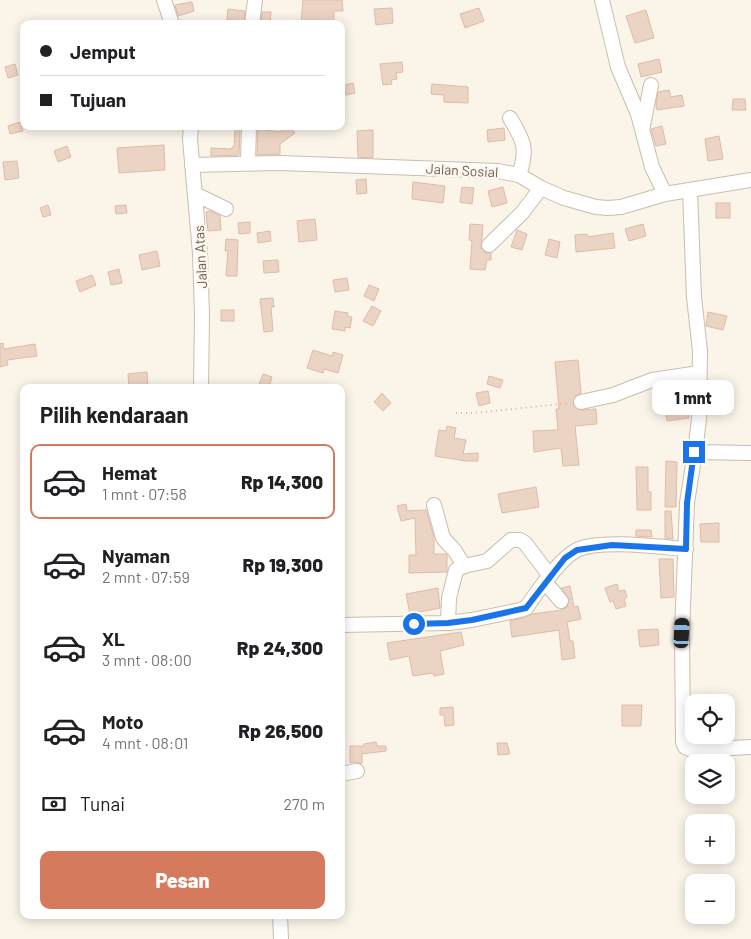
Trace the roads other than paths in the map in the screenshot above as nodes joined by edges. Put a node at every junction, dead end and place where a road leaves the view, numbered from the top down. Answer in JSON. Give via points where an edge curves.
{"nodes":[{"id":1,"x":164,"y":0,"type":"edge"},
{"id":2,"x":255,"y":0,"type":"edge"},
{"id":3,"x":602,"y":0,"type":"edge"},
{"id":4,"x":171,"y":20,"type":"edge"},
{"id":5,"x":252,"y":20,"type":"edge"},
{"id":6,"x":651,"y":85,"type":"dead end"},
{"id":7,"x":510,"y":118,"type":"dead end"},
{"id":8,"x":642,"y":129,"type":"junction"},
{"id":9,"x":191,"y":130,"type":"edge"},
{"id":10,"x":249,"y":130,"type":"edge"},
{"id":11,"x":248,"y":163,"type":"junction"},
{"id":12,"x":192,"y":166,"type":"junction"},
{"id":13,"x":518,"y":176,"type":"junction"},
{"id":14,"x":751,"y":180,"type":"edge"},
{"id":15,"x":541,"y":188,"type":"junction"},
{"id":16,"x":690,"y":190,"type":"junction"},
{"id":17,"x":195,"y":194,"type":"junction"},
{"id":18,"x":665,"y":194,"type":"junction"},
{"id":19,"x":226,"y":209,"type":"dead end"},
{"id":20,"x":489,"y":245,"type":"dead end"},
{"id":21,"x":699,"y":373,"type":"junction"},
{"id":22,"x":201,"y":384,"type":"edge"},
{"id":23,"x":581,"y":402,"type":"road end"},
{"id":24,"x":694,"y":452,"type":"junction"},
{"id":25,"x":751,"y":453,"type":"edge"},
{"id":26,"x":434,"y":505,"type":"dead end"},
{"id":27,"x":686,"y":549,"type":"junction"},
{"id":28,"x":464,"y":566,"type":"junction"},
{"id":29,"x":547,"y":579,"type":"junction"},
{"id":30,"x":560,"y":601,"type":"dead end"},
{"id":31,"x":448,"y":623,"type":"junction"},
{"id":32,"x":345,"y":625,"type":"edge"},
{"id":33,"x":751,"y":747,"type":"edge"},
{"id":34,"x":357,"y":771,"type":"dead end"},
{"id":35,"x":345,"y":773,"type":"edge"},
{"id":36,"x":280,"y":919,"type":"edge"},
{"id":37,"x":281,"y":939,"type":"edge"}],
"edges":[{"from":1,"to":4,"type":"street"},
{"from":2,"to":5,"type":"street"},
{"from":3,"to":8,"type":"street","via":[[618,67]]},
{"from":6,"to":8,"type":"street"},
{"from":7,"to":13,"type":"street","via":[[525,146]]},
{"from":8,"to":18,"type":"street","via":[[652,167]]},
{"from":9,"to":12,"type":"street","name":"Jalan Atas"},
{"from":10,"to":11,"type":"street"},
{"from":11,"to":12,"type":"street","name":"Jalan Sosial"},
{"from":11,"to":13,"type":"street","name":"Jalan Sosial","via":[[483,169]]},
{"from":12,"to":17,"type":"street","name":"Jalan Atas"},
{"from":13,"to":15,"type":"street","name":"Jalan Sosial"},
{"from":14,"to":16,"type":"street","name":"Jalan Sosial"},
{"from":15,"to":18,"type":"street","name":"Jalan Sosial","via":[[564,198],[608,208]]},
{"from":15,"to":20,"type":"street","via":[[522,213]]},
{"from":16,"to":18,"type":"street","name":"Jalan Sosial"},
{"from":16,"to":21,"type":"street"},
{"from":17,"to":19,"type":"street"},
{"from":17,"to":22,"type":"street","name":"Jalan Atas","via":[[202,298]]},
{"from":21,"to":23,"type":"street","via":[[652,380],[613,395]]},
{"from":21,"to":24,"type":"street","via":[[699,419]]},
{"from":24,"to":25,"type":"street"},
{"from":24,"to":27,"type":"street","via":[[687,503]]},
{"from":26,"to":28,"type":"street","via":[[443,538]]},
{"from":27,"to":29,"type":"street","via":[[628,545],[583,548],[565,558]]},
{"from":27,"to":33,"type":"street","via":[[682,633],[683,742],[692,750]]},
{"from":28,"to":29,"type":"street","via":[[487,561],[506,543],[516,539],[526,543]]},
{"from":28,"to":31,"type":"street","via":[[456,570],[451,584]]},
{"from":29,"to":30,"type":"street"},
{"from":29,"to":31,"type":"street","via":[[526,608]]},
{"from":31,"to":32,"type":"street"},
{"from":34,"to":35,"type":"street"},
{"from":36,"to":37,"type":"street"}]}
